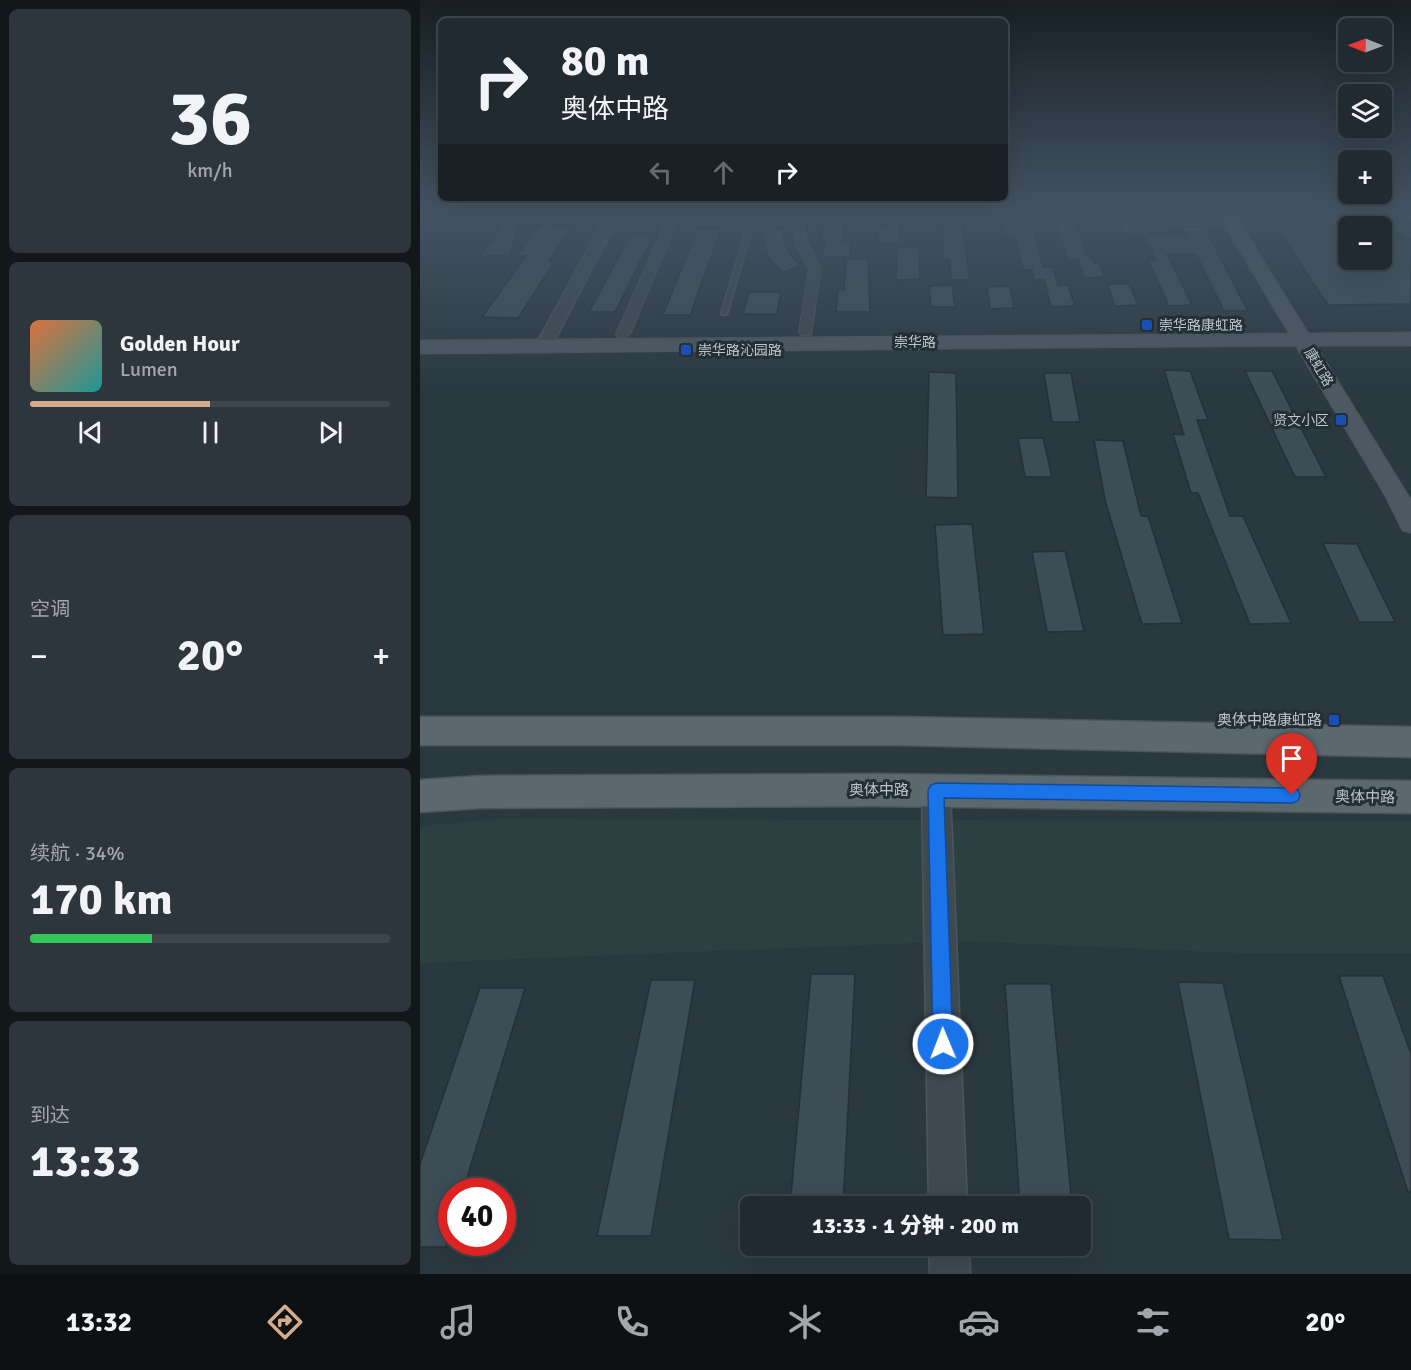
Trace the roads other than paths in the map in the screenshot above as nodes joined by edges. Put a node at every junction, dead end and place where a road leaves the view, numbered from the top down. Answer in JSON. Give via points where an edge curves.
{"nodes":[{"id":1,"x":584,"y":270,"type":"edge"},
{"id":2,"x":651,"y":270,"type":"edge"},
{"id":3,"x":737,"y":270,"type":"edge"},
{"id":4,"x":815,"y":270,"type":"edge"},
{"id":5,"x":1267,"y":270,"type":"edge"},
{"id":6,"x":724,"y":314,"type":"dead end"},
{"id":7,"x":1411,"y":328,"type":"edge"},
{"id":8,"x":806,"y":332,"type":"junction"},
{"id":9,"x":623,"y":334,"type":"junction"},
{"id":10,"x":1306,"y":334,"type":"junction"},
{"id":11,"x":420,"y":336,"type":"edge"},
{"id":12,"x":1411,"y":339,"type":"edge"},
{"id":13,"x":547,"y":340,"type":"junction"},
{"id":14,"x":420,"y":346,"type":"edge"},
{"id":15,"x":1411,"y":488,"type":"edge"},
{"id":16,"x":1411,"y":524,"type":"edge"},
{"id":17,"x":420,"y":731,"type":"edge"},
{"id":18,"x":1411,"y":742,"type":"edge"},
{"id":19,"x":936,"y":790,"type":"junction"},
{"id":20,"x":420,"y":796,"type":"edge"},
{"id":21,"x":1411,"y":797,"type":"edge"},
{"id":22,"x":948,"y":1196,"type":"edge"},
{"id":23,"x":949,"y":1256,"type":"edge"},
{"id":24,"x":950,"y":1274,"type":"edge"}],
"edges":[{"from":1,"to":13,"type":"street"},
{"from":2,"to":9,"type":"street"},
{"from":3,"to":6,"type":"lane"},
{"from":4,"to":8,"type":"street"},
{"from":5,"to":10,"type":"main road","name":"康虹路"},
{"from":7,"to":10,"type":"main road","name":"崇华路"},
{"from":8,"to":9,"type":"main road","name":"崇华路"},
{"from":8,"to":10,"type":"main road","name":"崇华路"},
{"from":9,"to":13,"type":"main road","name":"崇华路"},
{"from":10,"to":12,"type":"main road","name":"崇华路"},
{"from":10,"to":13,"type":"main road","name":"崇华路"},
{"from":10,"to":15,"type":"main road","name":"康虹路"},
{"from":10,"to":16,"type":"main road","name":"康虹路"},
{"from":11,"to":13,"type":"main road","name":"崇华路"},
{"from":13,"to":14,"type":"main road","name":"崇华路"},
{"from":17,"to":18,"type":"main road","via":[[898,731]]},
{"from":19,"to":20,"type":"main road","name":"奥体中路","via":[[480,792]]},
{"from":19,"to":21,"type":"main road","name":"奥体中路"},
{"from":19,"to":22,"type":"street"},
{"from":23,"to":24,"type":"street"}]}
